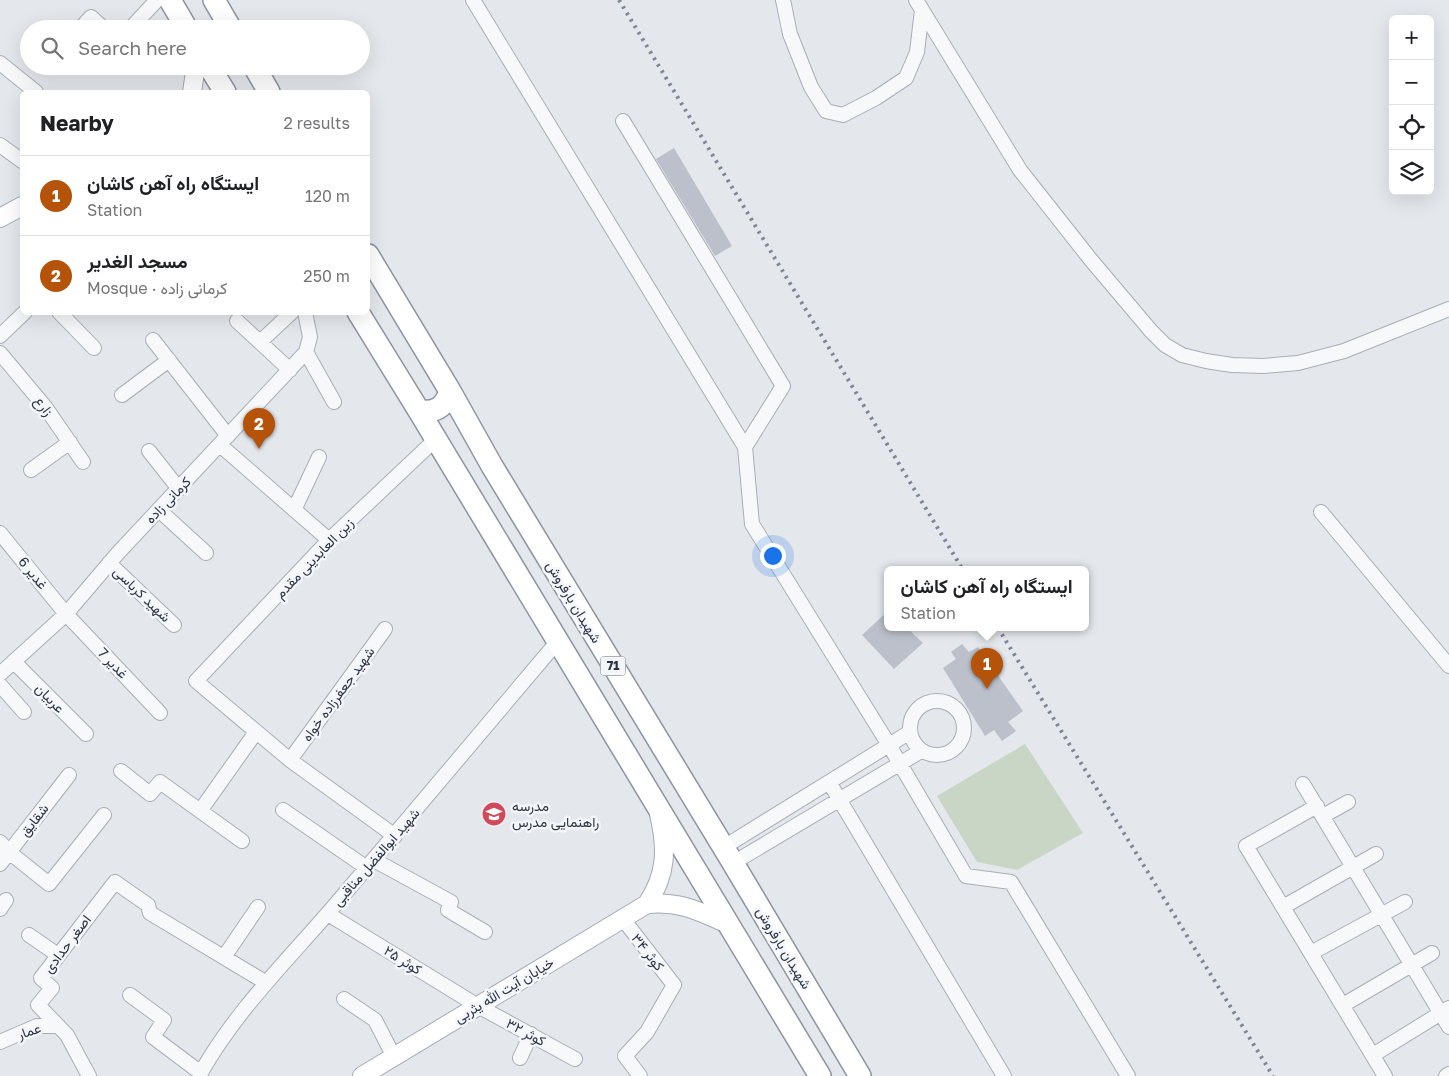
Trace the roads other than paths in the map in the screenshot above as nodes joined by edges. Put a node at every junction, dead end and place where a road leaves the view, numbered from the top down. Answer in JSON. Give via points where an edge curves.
{"nodes":[{"id":1,"x":157,"y":0,"type":"edge"},
{"id":2,"x":170,"y":0,"type":"edge"},
{"id":3,"x":214,"y":0,"type":"edge"},
{"id":4,"x":473,"y":0,"type":"edge"},
{"id":5,"x":783,"y":0,"type":"edge"},
{"id":6,"x":919,"y":5,"type":"edge"},
{"id":7,"x":138,"y":20,"type":"edge"},
{"id":8,"x":182,"y":20,"type":"edge"},
{"id":9,"x":226,"y":20,"type":"edge"},
{"id":10,"x":0,"y":63,"type":"edge"},
{"id":11,"x":195,"y":75,"type":"edge"},
{"id":12,"x":215,"y":75,"type":"edge"},
{"id":13,"x":259,"y":75,"type":"edge"},
{"id":14,"x":34,"y":90,"type":"edge"},
{"id":15,"x":192,"y":90,"type":"edge"},
{"id":16,"x":224,"y":90,"type":"edge"},
{"id":17,"x":268,"y":90,"type":"edge"},
{"id":18,"x":623,"y":121,"type":"dead end"},
{"id":19,"x":0,"y":145,"type":"edge"},
{"id":20,"x":20,"y":159,"type":"edge"},
{"id":21,"x":20,"y":207,"type":"edge"},
{"id":22,"x":0,"y":218,"type":"edge"},
{"id":23,"x":370,"y":258,"type":"edge"},
{"id":24,"x":1449,"y":309,"type":"edge"},
{"id":25,"x":22,"y":315,"type":"edge"},
{"id":26,"x":62,"y":315,"type":"edge"},
{"id":27,"x":289,"y":315,"type":"edge"},
{"id":28,"x":306,"y":315,"type":"edge"},
{"id":29,"x":360,"y":315,"type":"edge"},
{"id":30,"x":237,"y":321,"type":"dead end"},
{"id":31,"x":0,"y":336,"type":"edge"},
{"id":32,"x":153,"y":340,"type":"dead end"},
{"id":33,"x":260,"y":342,"type":"junction"},
{"id":34,"x":94,"y":348,"type":"dead end"},
{"id":35,"x":306,"y":352,"type":"junction"},
{"id":36,"x":0,"y":353,"type":"edge"},
{"id":37,"x":169,"y":360,"type":"junction"},
{"id":38,"x":290,"y":370,"type":"junction"},
{"id":39,"x":450,"y":391,"type":"junction"},
{"id":40,"x":122,"y":395,"type":"dead end"},
{"id":41,"x":334,"y":402,"type":"dead end"},
{"id":42,"x":419,"y":411,"type":"junction"},
{"id":43,"x":436,"y":439,"type":"junction"},
{"id":44,"x":224,"y":440,"type":"junction"},
{"id":45,"x":70,"y":442,"type":"junction"},
{"id":46,"x":745,"y":447,"type":"junction"},
{"id":47,"x":149,"y":451,"type":"dead end"},
{"id":48,"x":319,"y":457,"type":"dead end"},
{"id":49,"x":83,"y":462,"type":"dead end"},
{"id":50,"x":492,"y":466,"type":"junction"},
{"id":51,"x":31,"y":470,"type":"dead end"},
{"id":52,"x":462,"y":481,"type":"junction"},
{"id":53,"x":179,"y":489,"type":"junction"},
{"id":54,"x":159,"y":510,"type":"junction"},
{"id":55,"x":294,"y":510,"type":"junction"},
{"id":56,"x":1321,"y":512,"type":"dead end"},
{"id":57,"x":0,"y":533,"type":"edge"},
{"id":58,"x":329,"y":540,"type":"junction"},
{"id":59,"x":206,"y":552,"type":"dead end"},
{"id":60,"x":109,"y":563,"type":"junction"},
{"id":61,"x":66,"y":614,"type":"junction"},
{"id":62,"x":174,"y":625,"type":"dead end"},
{"id":63,"x":386,"y":629,"type":"dead end"},
{"id":64,"x":558,"y":642,"type":"junction"},
{"id":65,"x":14,"y":662,"type":"junction"},
{"id":66,"x":1449,"y":666,"type":"edge"},
{"id":67,"x":0,"y":674,"type":"edge"},
{"id":68,"x":0,"y":685,"type":"edge"},
{"id":69,"x":24,"y":712,"type":"dead end"},
{"id":70,"x":160,"y":713,"type":"dead end"},
{"id":71,"x":256,"y":732,"type":"junction"},
{"id":72,"x":910,"y":732,"type":"junction"},
{"id":73,"x":86,"y":734,"type":"dead end"},
{"id":74,"x":889,"y":745,"type":"junction"},
{"id":75,"x":921,"y":750,"type":"junction"},
{"id":76,"x":290,"y":760,"type":"junction"},
{"id":77,"x":900,"y":763,"type":"junction"},
{"id":78,"x":121,"y":771,"type":"dead end"},
{"id":79,"x":69,"y":775,"type":"dead end"},
{"id":80,"x":829,"y":782,"type":"junction"},
{"id":81,"x":1304,"y":784,"type":"dead end"},
{"id":82,"x":839,"y":800,"type":"junction"},
{"id":83,"x":1348,"y":802,"type":"dead end"},
{"id":84,"x":656,"y":804,"type":"junction"},
{"id":85,"x":283,"y":810,"type":"dead end"},
{"id":86,"x":200,"y":811,"type":"junction"},
{"id":87,"x":1320,"y":811,"type":"junction"},
{"id":88,"x":104,"y":814,"type":"dead end"},
{"id":89,"x":395,"y":836,"type":"junction"},
{"id":90,"x":242,"y":841,"type":"dead end"},
{"id":91,"x":4,"y":847,"type":"edge"},
{"id":92,"x":1376,"y":854,"type":"dead end"},
{"id":93,"x":729,"y":855,"type":"junction"},
{"id":94,"x":0,"y":864,"type":"edge"},
{"id":95,"x":370,"y":864,"type":"junction"},
{"id":96,"x":1353,"y":867,"type":"junction"},
{"id":97,"x":1405,"y":902,"type":"dead end"},
{"id":98,"x":647,"y":904,"type":"junction"},
{"id":99,"x":258,"y":907,"type":"dead end"},
{"id":100,"x":1283,"y":908,"type":"junction"},
{"id":101,"x":328,"y":914,"type":"junction"},
{"id":102,"x":1382,"y":915,"type":"junction"},
{"id":103,"x":623,"y":919,"type":"junction"},
{"id":104,"x":728,"y":924,"type":"junction"},
{"id":105,"x":485,"y":932,"type":"dead end"},
{"id":106,"x":28,"y":935,"type":"dead end"},
{"id":107,"x":1432,"y":952,"type":"dead end"},
{"id":108,"x":1311,"y":954,"type":"junction"},
{"id":109,"x":58,"y":955,"type":"junction"},
{"id":110,"x":224,"y":958,"type":"junction"},
{"id":111,"x":1412,"y":964,"type":"junction"},
{"id":112,"x":265,"y":982,"type":"junction"},
{"id":113,"x":130,"y":995,"type":"dead end"},
{"id":114,"x":344,"y":999,"type":"dead end"},
{"id":115,"x":1343,"y":1005,"type":"junction"},
{"id":116,"x":478,"y":1006,"type":"junction"},
{"id":117,"x":1445,"y":1011,"type":"edge"},
{"id":118,"x":58,"y":1026,"type":"junction"},
{"id":119,"x":1449,"y":1027,"type":"edge"},
{"id":120,"x":531,"y":1034,"type":"junction"},
{"id":121,"x":0,"y":1042,"type":"edge"},
{"id":122,"x":1372,"y":1055,"type":"junction"},
{"id":123,"x":394,"y":1057,"type":"junction"},
{"id":124,"x":520,"y":1058,"type":"dead end"},
{"id":125,"x":575,"y":1059,"type":"dead end"},
{"id":126,"x":200,"y":1074,"type":"edge"},
{"id":127,"x":89,"y":1076,"type":"edge"},
{"id":128,"x":362,"y":1076,"type":"edge"},
{"id":129,"x":640,"y":1076,"type":"edge"},
{"id":130,"x":820,"y":1076,"type":"edge"},
{"id":131,"x":860,"y":1076,"type":"edge"},
{"id":132,"x":1004,"y":1076,"type":"edge"},
{"id":133,"x":1128,"y":1076,"type":"edge"},
{"id":134,"x":1385,"y":1076,"type":"edge"}],
"edges":[{"from":1,"to":7,"type":"street"},
{"from":2,"to":8,"type":"highway"},
{"from":3,"to":9,"type":"highway"},
{"from":4,"to":46,"type":"street"},
{"from":5,"to":6,"type":"street","via":[[790,34],[811,87],[826,111],[843,115],[906,78],[917,52]]},
{"from":6,"to":24,"type":"street","via":[[1020,170],[1151,331],[1182,355],[1232,365],[1298,363],[1344,351]]},
{"from":10,"to":14,"type":"street"},
{"from":11,"to":15,"type":"main road"},
{"from":12,"to":16,"type":"highway"},
{"from":13,"to":17,"type":"highway"},
{"from":18,"to":46,"type":"street","via":[[782,386]]},
{"from":19,"to":20,"type":"street"},
{"from":21,"to":22,"type":"main road"},
{"from":23,"to":39,"type":"highway","name":"شهیدان بارفروش","number":"71"},
{"from":25,"to":31,"type":"street"},
{"from":26,"to":34,"type":"street"},
{"from":27,"to":33,"type":"street"},
{"from":28,"to":35,"type":"street","via":[[310,337]]},
{"from":29,"to":42,"type":"highway","number":"71"},
{"from":30,"to":33,"type":"street"},
{"from":32,"to":37,"type":"street"},
{"from":33,"to":38,"type":"street"},
{"from":35,"to":38,"type":"street","name":"کرمانی زاده"},
{"from":35,"to":41,"type":"street"},
{"from":36,"to":45,"type":"street","name":"زارع"},
{"from":37,"to":40,"type":"street"},
{"from":37,"to":44,"type":"street"},
{"from":38,"to":44,"type":"street","name":"کرمانی زاده"},
{"from":39,"to":42,"type":"highway","via":[[440,409]]},
{"from":39,"to":50,"type":"highway","name":"شهیدان بارفروش","number":"71"},
{"from":42,"to":43,"type":"highway","number":"71"},
{"from":43,"to":52,"type":"highway","number":"71"},
{"from":43,"to":58,"type":"street","name":"زین العابدینی مقدم"},
{"from":44,"to":53,"type":"street","name":"کرمانی زاده"},
{"from":44,"to":55,"type":"street"},
{"from":45,"to":49,"type":"street","name":"زارع"},
{"from":45,"to":51,"type":"street"},
{"from":46,"to":74,"type":"street","via":[[752,524]]},
{"from":47,"to":53,"type":"street"},
{"from":48,"to":55,"type":"street"},
{"from":50,"to":52,"type":"highway","via":[[472,465]]},
{"from":50,"to":93,"type":"highway","name":"شهیدان بارفروش","number":"71"},
{"from":52,"to":64,"type":"highway","number":"71"},
{"from":53,"to":54,"type":"street","name":"کرمانی زاده"},
{"from":54,"to":59,"type":"street"},
{"from":54,"to":60,"type":"street","name":"کرمانی زاده"},
{"from":55,"to":58,"type":"street"},
{"from":56,"to":66,"type":"street"},
{"from":57,"to":61,"type":"street","name":"غدیر 6"},
{"from":58,"to":71,"type":"street","name":"زین العابدینی مقدم","via":[[196,681]]},
{"from":60,"to":61,"type":"street","name":"کرمانی زاده"},
{"from":60,"to":62,"type":"street","name":"شهید کرباسی"},
{"from":61,"to":65,"type":"street","name":"کرمانی زاده"},
{"from":61,"to":70,"type":"street","name":"غدیر 7"},
{"from":63,"to":76,"type":"street","name":"شهید جعفرزاده خواه"},
{"from":64,"to":84,"type":"highway","number":"71"},
{"from":64,"to":89,"type":"street","name":"شهید ابوالفضل مناقبی"},
{"from":65,"to":67,"type":"street","name":"کرمانی زاده"},
{"from":65,"to":73,"type":"street","name":"عربیان"},
{"from":68,"to":69,"type":"street"},
{"from":71,"to":76,"type":"street"},
{"from":71,"to":86,"type":"street"},
{"from":72,"to":74,"type":"street"},
{"from":72,"to":75,"type":"street","via":[[914,744]]},
{"from":72,"to":75,"type":"street","via":[[912,716],[925,703],[944,701],[959,711],[965,727],[954,750],[937,756]]},
{"from":74,"to":77,"type":"street"},
{"from":74,"to":80,"type":"street"},
{"from":75,"to":77,"type":"street"},
{"from":76,"to":89,"type":"street"},
{"from":77,"to":82,"type":"street"},
{"from":77,"to":133,"type":"street","via":[[966,876],[1012,882]]},
{"from":78,"to":86,"type":"street","via":[[150,794],[160,782]]},
{"from":79,"to":91,"type":"street","name":"شقایق"},
{"from":80,"to":82,"type":"street"},
{"from":80,"to":93,"type":"street"},
{"from":81,"to":87,"type":"street"},
{"from":82,"to":93,"type":"street"},
{"from":82,"to":132,"type":"street"},
{"from":83,"to":87,"type":"street"},
{"from":84,"to":98,"type":"main road","via":[[664,835],[664,855],[657,890]]},
{"from":84,"to":104,"type":"highway","number":"71"},
{"from":85,"to":95,"type":"street"},
{"from":86,"to":90,"type":"street"},
{"from":87,"to":96,"type":"street"},
{"from":87,"to":100,"type":"street","via":[[1246,846]]},
{"from":88,"to":91,"type":"street","via":[[49,884]]},
{"from":89,"to":95,"type":"street","name":"شهید ابوالفضل مناقبی"},
{"from":91,"to":94,"type":"street","name":"شقایق"},
{"from":92,"to":96,"type":"street"},
{"from":93,"to":131,"type":"highway","name":"شهیدان بارفروش","number":"71"},
{"from":95,"to":101,"type":"street","name":"شهید ابوالفضل مناقبی"},
{"from":95,"to":105,"type":"street","via":[[451,902],[448,910]]},
{"from":96,"to":100,"type":"street"},
{"from":96,"to":102,"type":"street"},
{"from":97,"to":102,"type":"street"},
{"from":98,"to":103,"type":"main road","name":"خیابان آیت الله یثربی"},
{"from":98,"to":104,"type":"main road","via":[[678,904]]},
{"from":99,"to":110,"type":"street"},
{"from":100,"to":108,"type":"street"},
{"from":101,"to":112,"type":"street","name":"شهید ابوالفضل مناقبی"},
{"from":101,"to":116,"type":"street","name":"کوثر ۲۵"},
{"from":102,"to":108,"type":"street"},
{"from":102,"to":111,"type":"street"},
{"from":103,"to":116,"type":"main road","name":"خیابان آیت الله یثربی"},
{"from":103,"to":129,"type":"street","name":"کوثر ۳۴","via":[[674,985],[647,1032],[625,1056]]},
{"from":104,"to":130,"type":"highway","number":"71"},
{"from":106,"to":109,"type":"street"},
{"from":107,"to":111,"type":"street"},
{"from":108,"to":115,"type":"street"},
{"from":109,"to":110,"type":"street","name":"اصغر حدادی","via":[[115,882],[148,905],[150,913]]},
{"from":109,"to":118,"type":"street","name":"اصغر حدادی","via":[[41,978],[52,988],[38,1005]]},
{"from":110,"to":112,"type":"street"},
{"from":111,"to":115,"type":"street"},
{"from":111,"to":117,"type":"street"},
{"from":112,"to":126,"type":"street","name":"شهید ابوالفضل مناقبی"},
{"from":113,"to":126,"type":"street","via":[[164,1020],[153,1037]]},
{"from":114,"to":123,"type":"street","via":[[375,1020]]},
{"from":115,"to":122,"type":"street"},
{"from":116,"to":120,"type":"street","name":"کوثر ۳۲"},
{"from":116,"to":123,"type":"main road","name":"خیابان آیت الله یثربی"},
{"from":117,"to":119,"type":"street"},
{"from":117,"to":122,"type":"street"},
{"from":118,"to":121,"type":"street","name":"عمار","via":[[37,1026]]},
{"from":118,"to":127,"type":"street","via":[[67,1034]]},
{"from":120,"to":124,"type":"street"},
{"from":120,"to":125,"type":"street","name":"کوثر ۳۲"},
{"from":122,"to":134,"type":"street"},
{"from":123,"to":128,"type":"main road","name":"خیابان آیت الله یثربی"}]}
